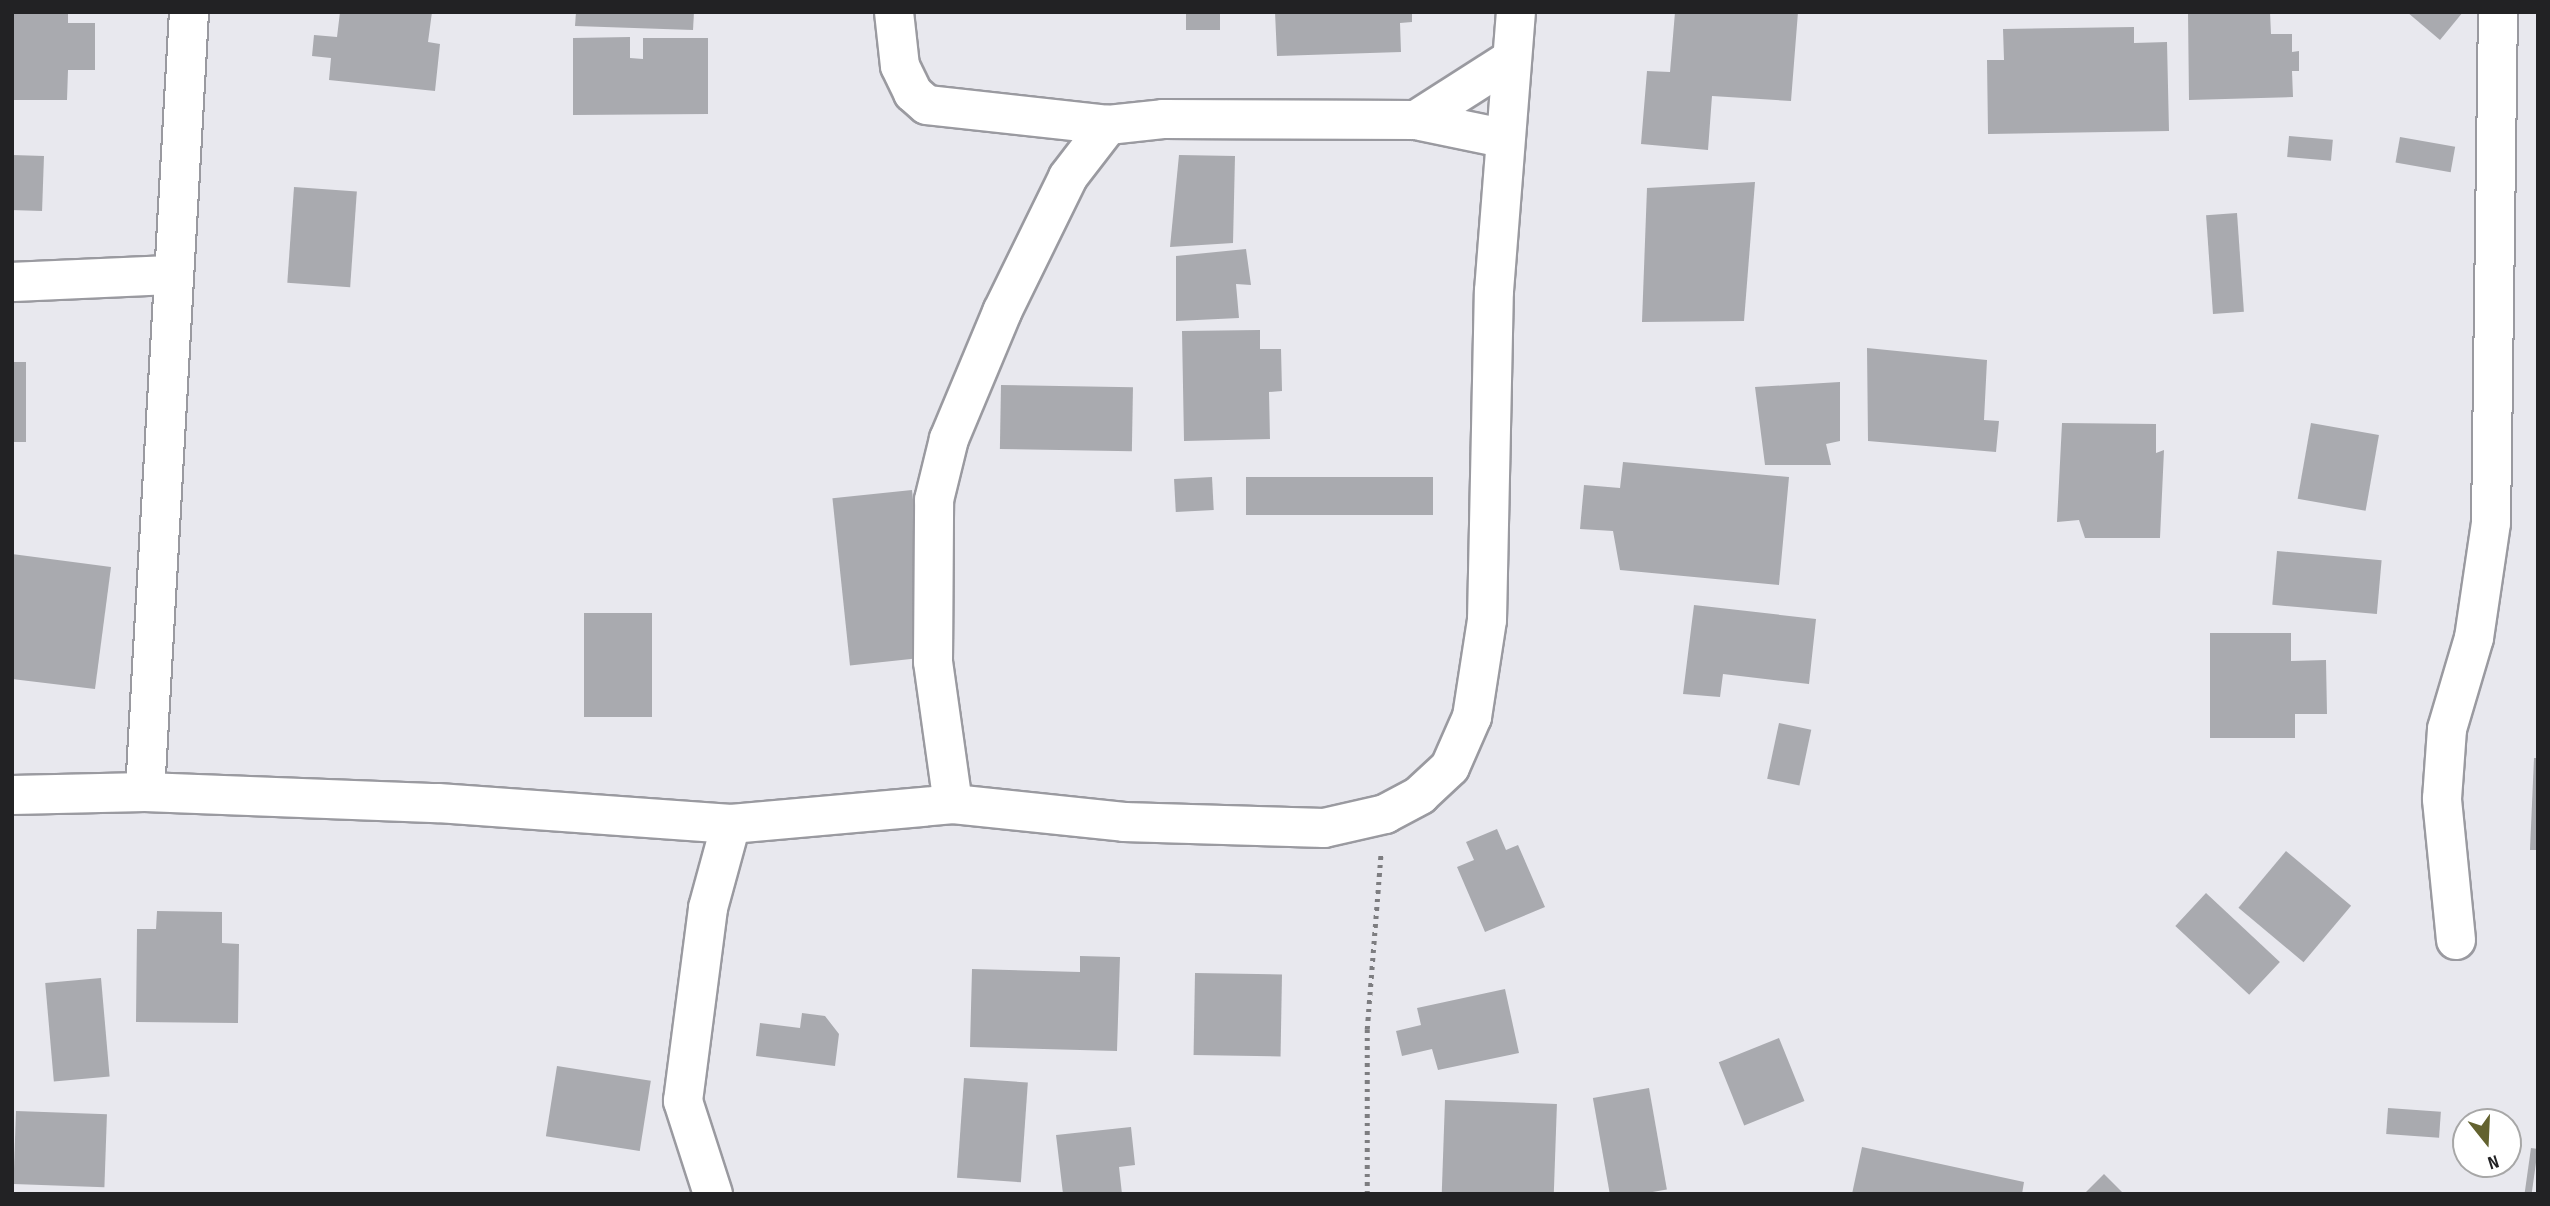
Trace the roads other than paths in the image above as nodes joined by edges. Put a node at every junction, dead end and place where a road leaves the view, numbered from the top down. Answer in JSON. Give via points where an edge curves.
{"nodes":[{"id":1,"x":189,"y":12,"type":"edge"},
{"id":2,"x":894,"y":12,"type":"edge"},
{"id":3,"x":1516,"y":12,"type":"edge"},
{"id":4,"x":2498,"y":12,"type":"edge"},
{"id":5,"x":1510,"y":60,"type":"junction"},
{"id":6,"x":1416,"y":120,"type":"junction"},
{"id":7,"x":1108,"y":125,"type":"junction"},
{"id":8,"x":1503,"y":138,"type":"junction"},
{"id":9,"x":174,"y":275,"type":"junction"},
{"id":10,"x":12,"y":282,"type":"edge"},
{"id":11,"x":145,"y":792,"type":"junction"},
{"id":12,"x":12,"y":795,"type":"edge"},
{"id":13,"x":953,"y":804,"type":"junction"},
{"id":14,"x":731,"y":824,"type":"junction"},
{"id":15,"x":2456,"y":940,"type":"dead end"},
{"id":16,"x":713,"y":1194,"type":"edge"}],
"edges":[{"from":1,"to":9,"type":"street"},
{"from":2,"to":7,"type":"street","via":[[900,66],[913,93],[927,105]]},
{"from":3,"to":5,"type":"street"},
{"from":4,"to":15,"type":"street","via":[[2491,523],[2474,638],[2447,729],[2442,799]]},
{"from":5,"to":6,"type":"street"},
{"from":5,"to":8,"type":"street"},
{"from":6,"to":7,"type":"street","via":[[1163,119]]},
{"from":6,"to":8,"type":"street"},
{"from":7,"to":13,"type":"street","via":[[1068,177],[1002,312],[949,439],[934,500],[933,662]]},
{"from":8,"to":13,"type":"street","via":[[1487,620],[1472,717],[1450,767],[1420,795],[1384,814],[1324,828],[1124,822]]},
{"from":9,"to":10,"type":"street"},
{"from":9,"to":11,"type":"street"},
{"from":11,"to":12,"type":"street"},
{"from":11,"to":14,"type":"street","via":[[438,803]]},
{"from":13,"to":14,"type":"street"},
{"from":14,"to":16,"type":"street","via":[[708,908],[683,1101]]}]}
